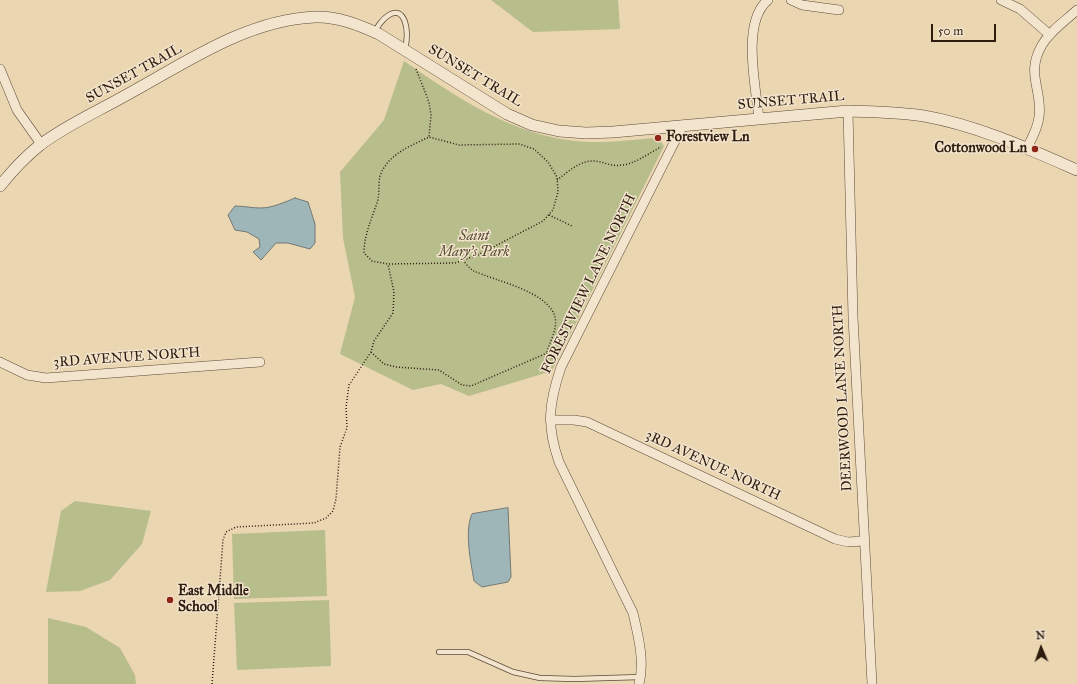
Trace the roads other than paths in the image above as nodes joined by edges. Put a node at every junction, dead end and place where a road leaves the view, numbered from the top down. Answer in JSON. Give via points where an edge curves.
{"nodes":[{"id":1,"x":768,"y":0,"type":"edge"},
{"id":2,"x":791,"y":0,"type":"edge"},
{"id":3,"x":1001,"y":0,"type":"edge"},
{"id":4,"x":839,"y":10,"type":"dead end"},
{"id":5,"x":1077,"y":10,"type":"edge"},
{"id":6,"x":375,"y":32,"type":"junction"},
{"id":7,"x":1050,"y":35,"type":"junction"},
{"id":8,"x":405,"y":51,"type":"junction"},
{"id":9,"x":0,"y":69,"type":"edge"},
{"id":10,"x":848,"y":111,"type":"junction"},
{"id":11,"x":759,"y":119,"type":"junction"},
{"id":12,"x":683,"y":125,"type":"junction"},
{"id":13,"x":41,"y":144,"type":"junction"},
{"id":14,"x":1027,"y":148,"type":"junction"},
{"id":15,"x":1077,"y":170,"type":"edge"},
{"id":16,"x":0,"y":186,"type":"edge"},
{"id":17,"x":0,"y":362,"type":"edge"},
{"id":18,"x":260,"y":362,"type":"dead end"},
{"id":19,"x":550,"y":420,"type":"junction"},
{"id":20,"x":864,"y":541,"type":"junction"},
{"id":21,"x":439,"y":652,"type":"dead end"},
{"id":22,"x":640,"y":680,"type":"edge"},
{"id":23,"x":872,"y":684,"type":"edge"}],
"edges":[{"from":1,"to":11,"type":"street","via":[[758,13],[753,31],[752,50]]},
{"from":2,"to":4,"type":"street","via":[[802,5]]},
{"from":3,"to":7,"type":"street","via":[[1020,9]]},
{"from":5,"to":7,"type":"street"},
{"from":6,"to":8,"type":"street","name":"SUNSET TRAIL"},
{"from":6,"to":8,"type":"lane","via":[[387,15],[401,15],[406,25]]},
{"from":6,"to":13,"type":"street","name":"SUNSET TRAIL","via":[[345,21],[315,17],[262,27],[201,54],[67,127]]},
{"from":7,"to":14,"type":"street","via":[[1042,45],[1034,70],[1040,106],[1039,117]]},
{"from":8,"to":12,"type":"street","name":"SUNSET TRAIL","via":[[507,114],[532,124],[559,131],[586,133]]},
{"from":9,"to":13,"type":"street","via":[[17,110]]},
{"from":10,"to":11,"type":"street","name":"SUNSET TRAIL"},
{"from":10,"to":14,"type":"street","name":"SUNSET TRAIL","via":[[887,112],[925,117],[958,124]]},
{"from":10,"to":20,"type":"street","name":"DEERWOOD LANE NORTH","via":[[853,317]]},
{"from":11,"to":12,"type":"street","name":"SUNSET TRAIL"},
{"from":12,"to":19,"type":"street","name":"FORESTVIEW LANE NORTH","via":[[561,367],[553,389]]},
{"from":13,"to":16,"type":"street","name":"SUNSET TRAIL"},
{"from":14,"to":15,"type":"street","name":"SUNSET TRAIL"},
{"from":17,"to":18,"type":"street","name":"3RD AVENUE NORTH","via":[[27,375],[46,378]]},
{"from":19,"to":20,"type":"street","name":"3RD AVENUE NORTH","via":[[587,422],[835,539],[848,542]]},
{"from":19,"to":22,"type":"street","name":"FORESTVIEW LANE NORTH","via":[[553,444],[559,462],[632,613],[638,636]]},
{"from":20,"to":23,"type":"street","name":"DEERWOOD LANE NORTH"},
{"from":21,"to":22,"type":"lane","via":[[468,652],[513,672],[540,678]]}]}
